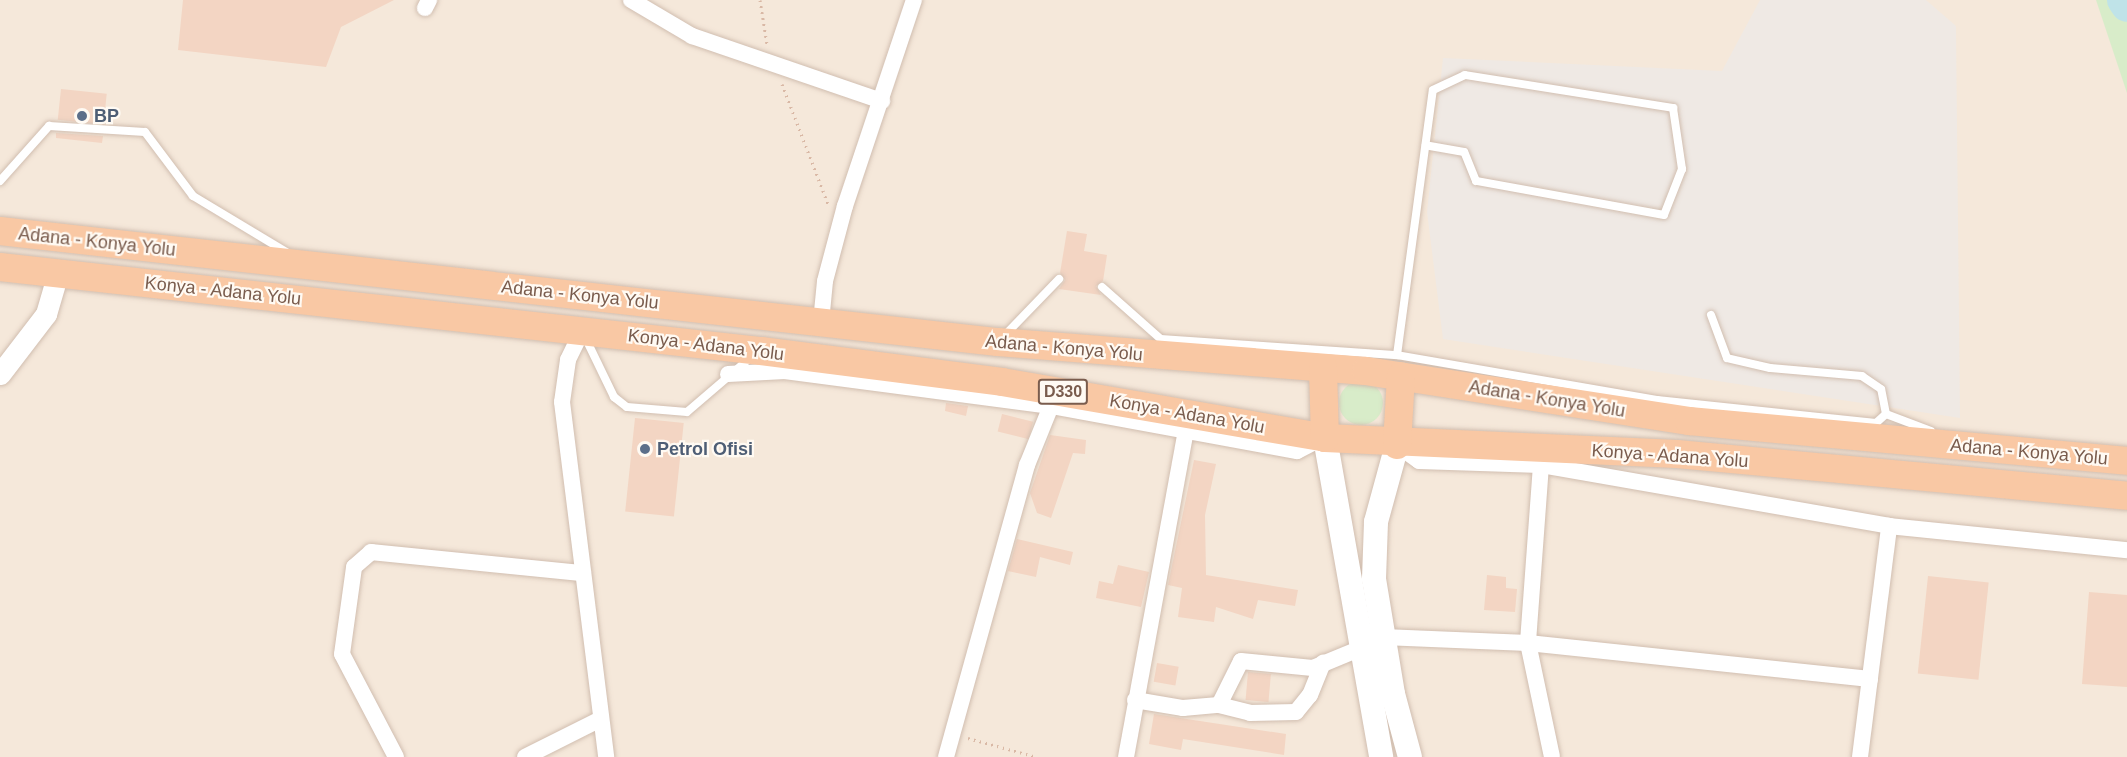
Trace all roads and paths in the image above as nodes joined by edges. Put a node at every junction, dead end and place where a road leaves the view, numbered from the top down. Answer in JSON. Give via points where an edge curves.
{"nodes":[{"id":1,"x":631,"y":0,"type":"edge"},
{"id":2,"x":760,"y":0,"type":"edge"},
{"id":3,"x":914,"y":0,"type":"edge"},
{"id":4,"x":923,"y":0,"type":"edge"},
{"id":5,"x":912,"y":18,"type":"junction"},
{"id":6,"x":775,"y":65,"type":"junction"},
{"id":7,"x":882,"y":101,"type":"junction"},
{"id":8,"x":1426,"y":145,"type":"junction"},
{"id":9,"x":0,"y":181,"type":"edge"},
{"id":10,"x":0,"y":231,"type":"edge"},
{"id":11,"x":838,"y":231,"type":"junction"},
{"id":12,"x":309,"y":265,"type":"junction"},
{"id":13,"x":0,"y":267,"type":"edge"},
{"id":14,"x":58,"y":273,"type":"junction"},
{"id":15,"x":1059,"y":279,"type":"dead end"},
{"id":16,"x":1102,"y":287,"type":"dead end"},
{"id":17,"x":1711,"y":315,"type":"dead end"},
{"id":18,"x":821,"y":322,"type":"junction"},
{"id":19,"x":582,"y":331,"type":"junction"},
{"id":20,"x":1161,"y":339,"type":"junction"},
{"id":21,"x":998,"y":342,"type":"junction"},
{"id":22,"x":761,"y":351,"type":"junction"},
{"id":23,"x":1181,"y":359,"type":"junction"},
{"id":24,"x":1399,"y":366,"type":"junction"},
{"id":25,"x":1323,"y":368,"type":"junction"},
{"id":26,"x":0,"y":374,"type":"edge"},
{"id":27,"x":728,"y":374,"type":"junction"},
{"id":28,"x":1051,"y":406,"type":"junction"},
{"id":29,"x":1886,"y":414,"type":"junction"},
{"id":30,"x":1185,"y":429,"type":"junction"},
{"id":31,"x":1324,"y":438,"type":"junction"},
{"id":32,"x":1397,"y":445,"type":"junction"},
{"id":33,"x":1970,"y":446,"type":"junction"},
{"id":34,"x":2127,"y":460,"type":"edge"},
{"id":35,"x":1541,"y":465,"type":"junction"},
{"id":36,"x":2127,"y":496,"type":"edge"},
{"id":37,"x":1889,"y":526,"type":"junction"},
{"id":38,"x":2127,"y":550,"type":"edge"},
{"id":39,"x":582,"y":573,"type":"junction"},
{"id":40,"x":1383,"y":637,"type":"junction"},
{"id":41,"x":1528,"y":643,"type":"junction"},
{"id":42,"x":1361,"y":648,"type":"junction"},
{"id":43,"x":1323,"y":663,"type":"junction"},
{"id":44,"x":1870,"y":679,"type":"junction"},
{"id":45,"x":1135,"y":700,"type":"junction"},
{"id":46,"x":1219,"y":705,"type":"junction"},
{"id":47,"x":601,"y":719,"type":"junction"},
{"id":48,"x":949,"y":734,"type":"junction"},
{"id":49,"x":396,"y":757,"type":"edge"},
{"id":50,"x":525,"y":757,"type":"edge"},
{"id":51,"x":606,"y":757,"type":"edge"},
{"id":52,"x":946,"y":757,"type":"edge"},
{"id":53,"x":1037,"y":757,"type":"edge"},
{"id":54,"x":1126,"y":757,"type":"edge"},
{"id":55,"x":1381,"y":757,"type":"edge"},
{"id":56,"x":1410,"y":757,"type":"edge"},
{"id":57,"x":1552,"y":757,"type":"edge"},
{"id":58,"x":1860,"y":757,"type":"edge"}],
"edges":[{"from":1,"to":6,"type":"street","via":[[692,36]]},
{"from":2,"to":6,"type":"path","via":[[763,34]]},
{"from":3,"to":5,"type":"street"},
{"from":4,"to":5,"type":"street"},
{"from":5,"to":7,"type":"street"},
{"from":6,"to":7,"type":"street"},
{"from":6,"to":11,"type":"path"},
{"from":7,"to":11,"type":"street"},
{"from":8,"to":8,"type":"lane","via":[[1464,152],[1476,181],[1664,215],[1682,169],[1673,108],[1465,75],[1433,90]]},
{"from":8,"to":24,"type":"lane"},
{"from":9,"to":12,"type":"lane","via":[[49,126],[145,132],[193,196]]},
{"from":10,"to":12,"type":"highway","name":"Adana - Konya Yolu"},
{"from":11,"to":18,"type":"street"},
{"from":12,"to":18,"type":"highway","name":"Adana - Konya Yolu"},
{"from":13,"to":14,"type":"highway","name":"Konya - Adana Yolu","number":"D330"},
{"from":14,"to":19,"type":"highway","name":"Konya - Adana Yolu","number":"D330"},
{"from":14,"to":26,"type":"street","via":[[46,314]]},
{"from":15,"to":21,"type":"lane"},
{"from":16,"to":20,"type":"lane"},
{"from":17,"to":29,"type":"lane","via":[[1727,358],[1770,368],[1862,376],[1881,389]]},
{"from":18,"to":21,"type":"highway","name":"Adana - Konya Yolu"},
{"from":19,"to":22,"type":"highway","name":"Konya - Adana Yolu","number":"D330"},
{"from":19,"to":27,"type":"lane","via":[[614,397],[627,407],[687,412]]},
{"from":19,"to":39,"type":"street","via":[[568,360],[562,402]]},
{"from":20,"to":23,"type":"lane"},
{"from":20,"to":24,"type":"lane"},
{"from":21,"to":23,"type":"highway","name":"Adana - Konya Yolu"},
{"from":22,"to":27,"type":"lane"},
{"from":22,"to":31,"type":"highway","name":"Konya - Adana Yolu","number":"D330","via":[[1002,382]]},
{"from":23,"to":25,"type":"highway","name":"Adana - Konya Yolu"},
{"from":24,"to":25,"type":"highway","name":"Adana - Konya Yolu"},
{"from":24,"to":29,"type":"lane","via":[[1657,400],[1876,423]]},
{"from":24,"to":32,"type":"highway"},
{"from":24,"to":33,"type":"highway","name":"Adana - Konya Yolu","via":[[1689,421]]},
{"from":25,"to":31,"type":"highway"},
{"from":27,"to":28,"type":"street","via":[[785,371]]},
{"from":28,"to":30,"type":"street"},
{"from":28,"to":48,"type":"street","via":[[1027,465]]},
{"from":29,"to":33,"type":"lane"},
{"from":30,"to":31,"type":"street","via":[[1297,451]]},
{"from":30,"to":45,"type":"street"},
{"from":31,"to":32,"type":"highway","name":"Konya - Adana Yolu","number":"D330"},
{"from":31,"to":42,"type":"main road"},
{"from":32,"to":35,"type":"street","via":[[1419,462]]},
{"from":32,"to":36,"type":"highway","name":"Konya - Adana Yolu","number":"D330","via":[[1677,454]]},
{"from":32,"to":40,"type":"main road","via":[[1376,522],[1374,579]]},
{"from":33,"to":34,"type":"highway","name":"Adana - Konya Yolu"},
{"from":35,"to":37,"type":"street"},
{"from":35,"to":41,"type":"street"},
{"from":37,"to":38,"type":"street"},
{"from":37,"to":44,"type":"street"},
{"from":39,"to":47,"type":"street"},
{"from":39,"to":49,"type":"street","via":[[371,552],[354,567],[342,654]]},
{"from":40,"to":41,"type":"street"},
{"from":40,"to":56,"type":"main road"},
{"from":41,"to":44,"type":"street"},
{"from":41,"to":57,"type":"street"},
{"from":42,"to":43,"type":"street"},
{"from":42,"to":55,"type":"main road"},
{"from":43,"to":46,"type":"street","via":[[1313,668],[1241,661]]},
{"from":43,"to":46,"type":"street","via":[[1311,695],[1296,712],[1250,713]]},
{"from":44,"to":58,"type":"street"},
{"from":45,"to":46,"type":"street","via":[[1183,708]]},
{"from":45,"to":54,"type":"street"},
{"from":47,"to":50,"type":"street"},
{"from":47,"to":51,"type":"street"},
{"from":48,"to":52,"type":"street"},
{"from":48,"to":53,"type":"path"}]}
